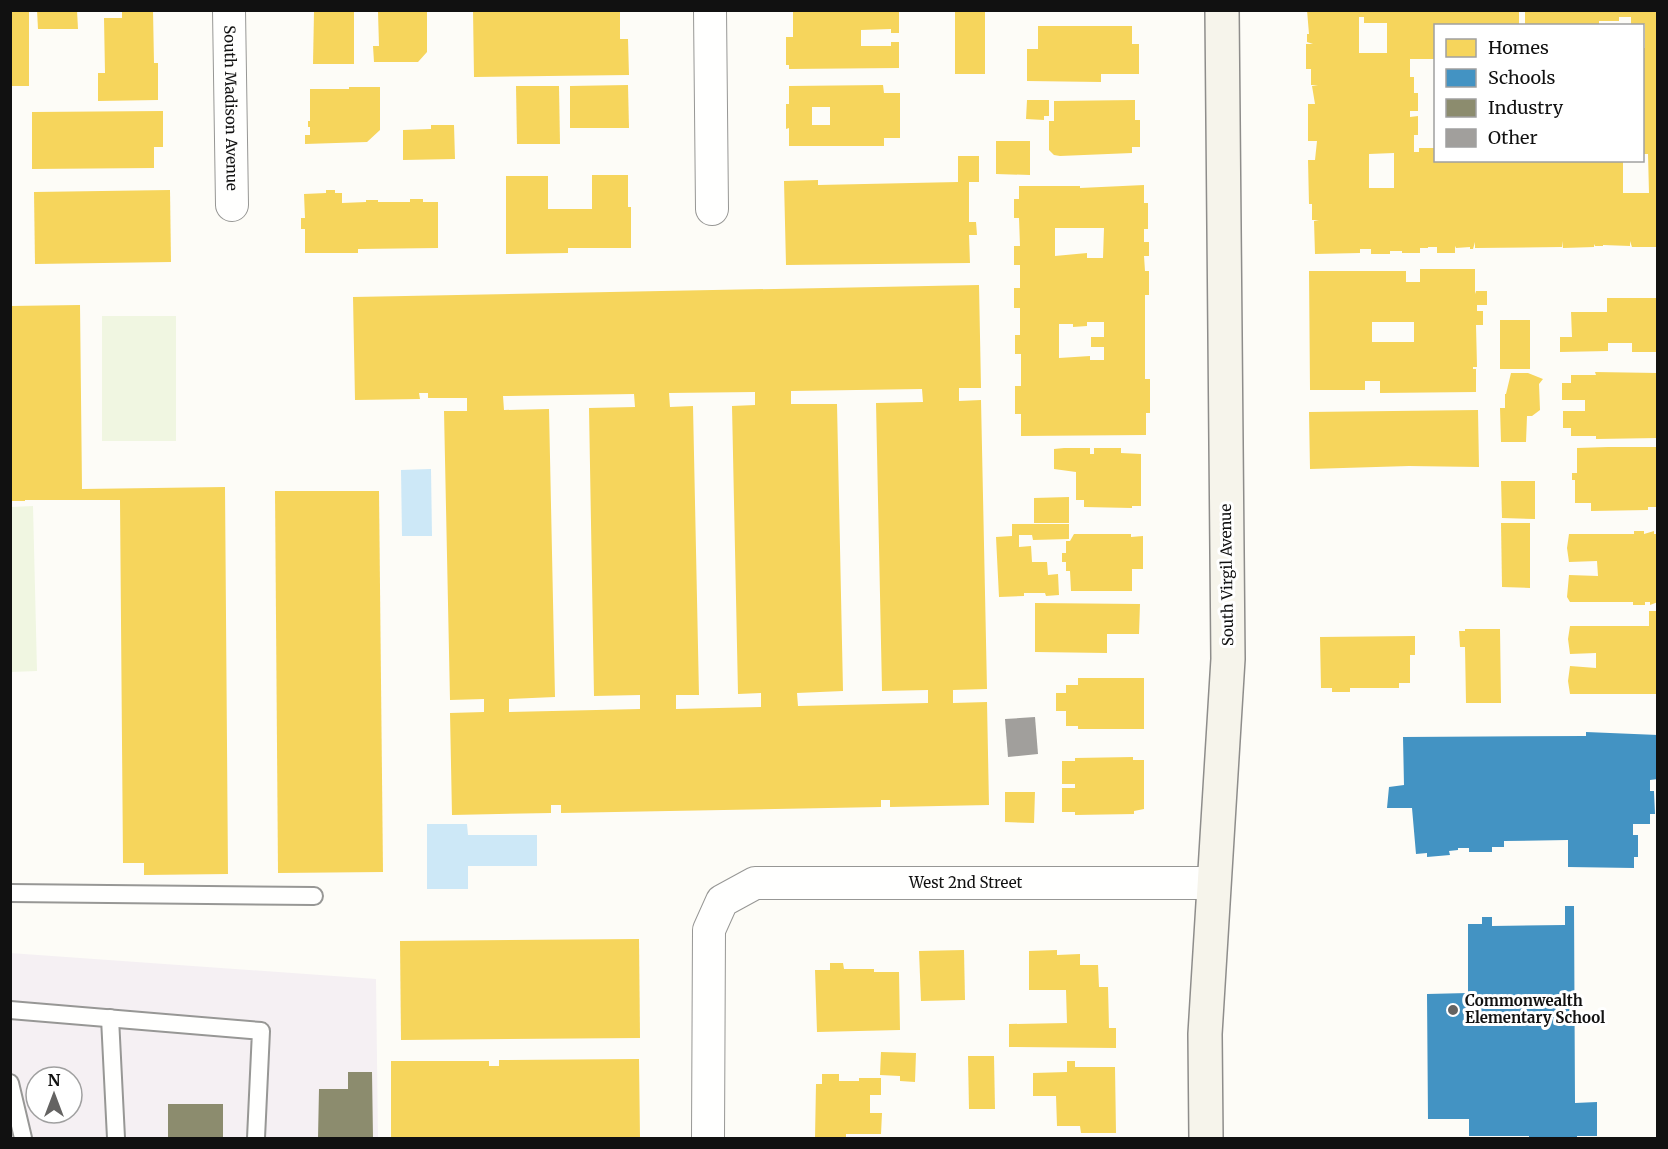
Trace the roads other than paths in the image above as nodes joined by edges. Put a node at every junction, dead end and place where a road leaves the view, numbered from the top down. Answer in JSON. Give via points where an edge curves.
{"nodes":[{"id":1,"x":230,"y":10,"type":"edge"},
{"id":2,"x":710,"y":10,"type":"edge"},
{"id":3,"x":1222,"y":10,"type":"edge"},
{"id":4,"x":232,"y":205,"type":"dead end"},
{"id":5,"x":712,"y":209,"type":"dead end"},
{"id":6,"x":1214,"y":883,"type":"junction"},
{"id":7,"x":10,"y":893,"type":"edge"},
{"id":8,"x":314,"y":896,"type":"dead end"},
{"id":9,"x":10,"y":1010,"type":"edge"},
{"id":10,"x":110,"y":1018,"type":"junction"},
{"id":11,"x":10,"y":1083,"type":"edge"},
{"id":12,"x":23,"y":1138,"type":"edge"},
{"id":13,"x":116,"y":1138,"type":"edge"},
{"id":14,"x":256,"y":1138,"type":"edge"},
{"id":15,"x":708,"y":1138,"type":"edge"},
{"id":16,"x":1206,"y":1138,"type":"edge"}],
"edges":[{"from":1,"to":4,"type":"street","name":"South Madison Avenue"},
{"from":2,"to":5,"type":"street"},
{"from":3,"to":6,"type":"main road","name":"South Virgil Avenue","via":[[1228,659]]},
{"from":6,"to":15,"type":"street","name":"West 2nd Street","via":[[755,883],[722,901],[709,930]]},
{"from":6,"to":16,"type":"main road","name":"South Virgil Avenue","via":[[1205,1034]]},
{"from":7,"to":8,"type":"lane"},
{"from":9,"to":10,"type":"lane"},
{"from":10,"to":13,"type":"lane"},
{"from":10,"to":14,"type":"lane","via":[[261,1031]]},
{"from":11,"to":12,"type":"lane"}]}
